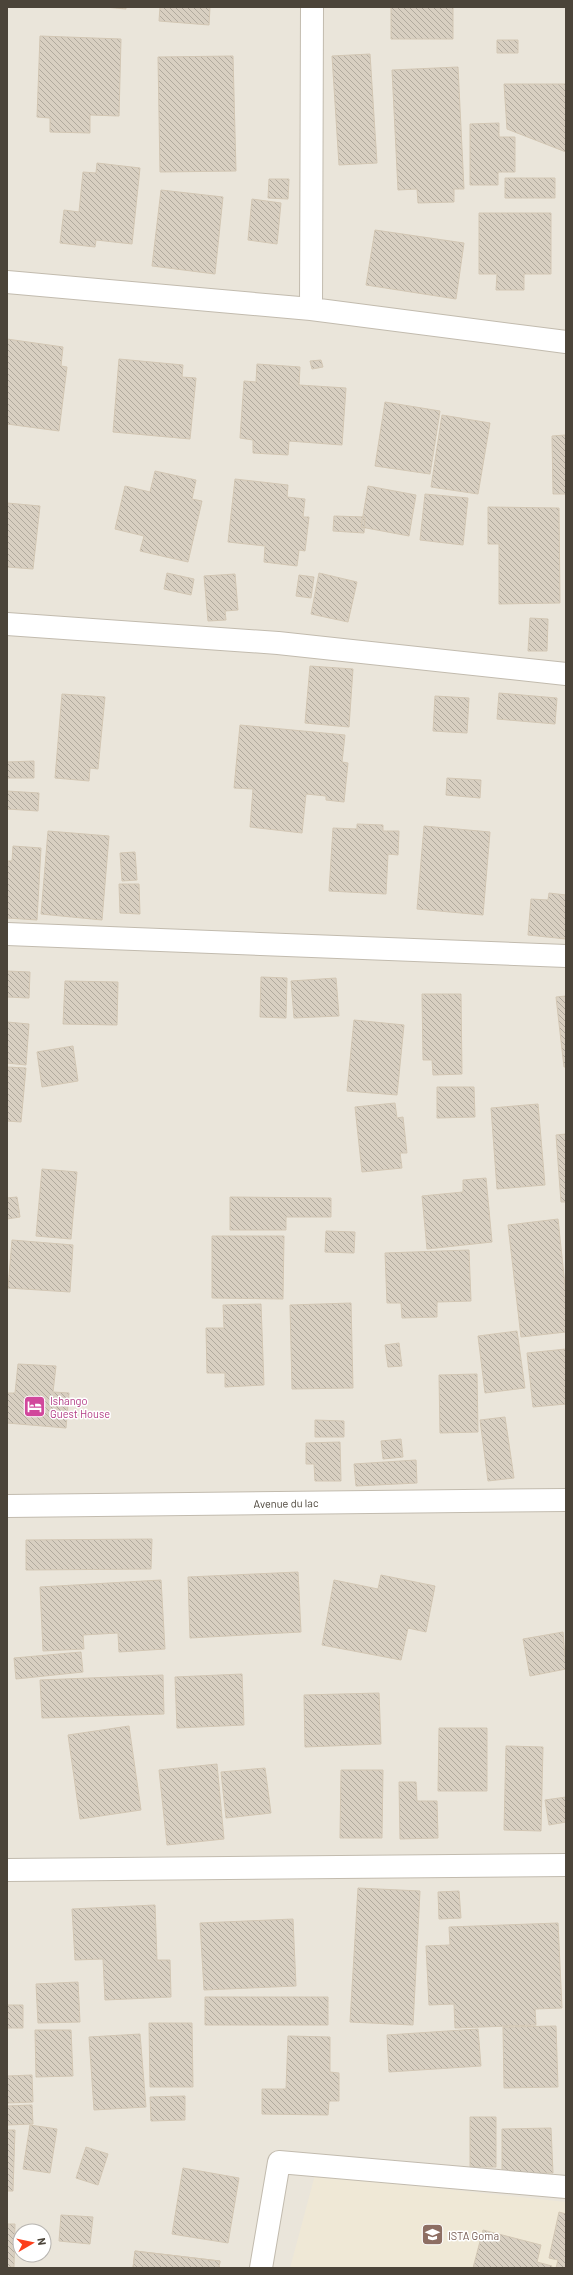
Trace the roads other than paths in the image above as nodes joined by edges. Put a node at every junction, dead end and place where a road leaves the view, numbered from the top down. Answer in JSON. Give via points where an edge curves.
{"nodes":[{"id":1,"x":312,"y":7,"type":"edge"},
{"id":2,"x":7,"y":282,"type":"edge"},
{"id":3,"x":311,"y":309,"type":"junction"},
{"id":4,"x":566,"y":342,"type":"edge"},
{"id":5,"x":7,"y":624,"type":"edge"},
{"id":6,"x":566,"y":674,"type":"edge"},
{"id":7,"x":7,"y":934,"type":"edge"},
{"id":8,"x":566,"y":956,"type":"edge"},
{"id":9,"x":566,"y":1500,"type":"edge"},
{"id":10,"x":7,"y":1506,"type":"edge"},
{"id":11,"x":566,"y":1865,"type":"edge"},
{"id":12,"x":7,"y":1870,"type":"edge"},
{"id":13,"x":566,"y":2186,"type":"edge"},
{"id":14,"x":262,"y":2268,"type":"edge"}],
"edges":[{"from":1,"to":3,"type":"street"},
{"from":2,"to":3,"type":"street"},
{"from":3,"to":4,"type":"street"},
{"from":5,"to":6,"type":"street","via":[[278,642]]},
{"from":7,"to":8,"type":"street"},
{"from":9,"to":10,"type":"street","name":"Avenue du lac"},
{"from":11,"to":12,"type":"street"},
{"from":13,"to":14,"type":"street","via":[[279,2162]]}]}
